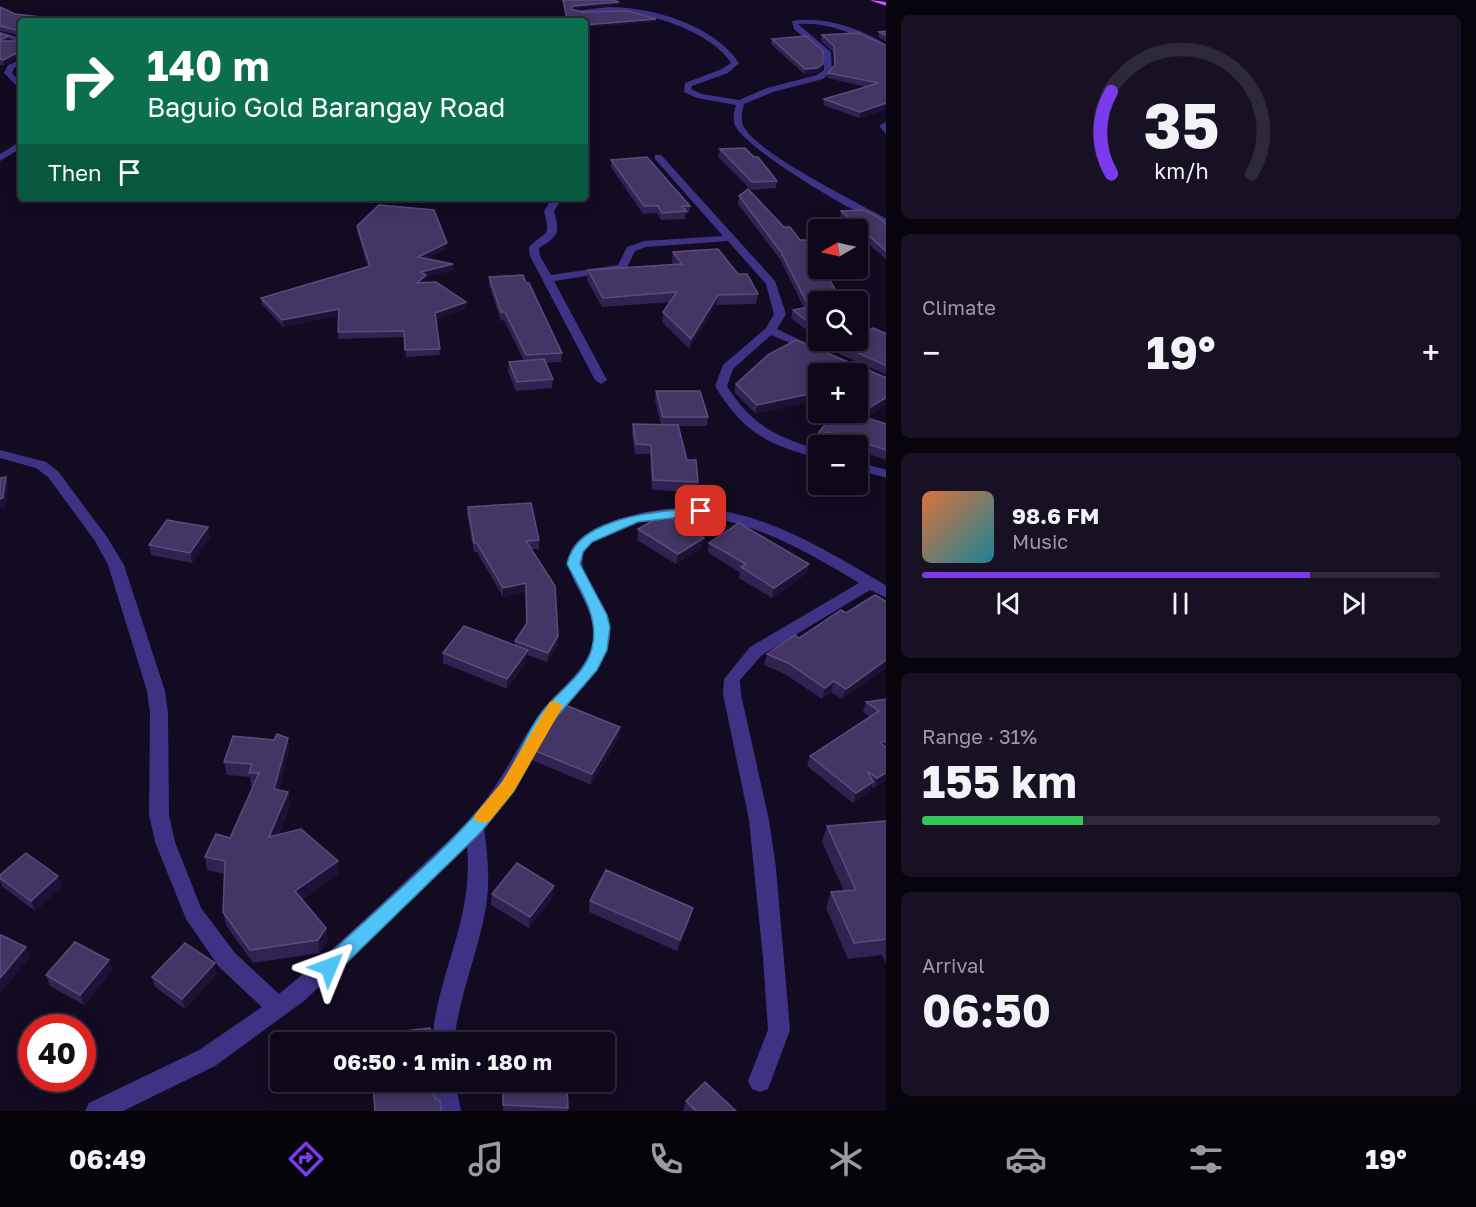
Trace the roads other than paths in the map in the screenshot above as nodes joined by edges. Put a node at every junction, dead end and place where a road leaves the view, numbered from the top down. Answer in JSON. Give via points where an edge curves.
{"nodes":[{"id":1,"x":873,"y":0,"type":"edge"},
{"id":2,"x":886,"y":4,"type":"edge"},
{"id":3,"x":576,"y":11,"type":"edge"},
{"id":4,"x":0,"y":34,"type":"edge"},
{"id":5,"x":18,"y":39,"type":"edge"},
{"id":6,"x":886,"y":48,"type":"edge"},
{"id":7,"x":18,"y":64,"type":"edge"},
{"id":8,"x":18,"y":85,"type":"edge"},
{"id":9,"x":740,"y":103,"type":"junction"},
{"id":10,"x":886,"y":123,"type":"edge"},
{"id":11,"x":886,"y":133,"type":"edge"},
{"id":12,"x":18,"y":146,"type":"edge"},
{"id":13,"x":658,"y":157,"type":"dead end"},
{"id":14,"x":0,"y":158,"type":"edge"},
{"id":15,"x":555,"y":201,"type":"edge"},
{"id":16,"x":886,"y":223,"type":"edge"},
{"id":17,"x":733,"y":238,"type":"junction"},
{"id":18,"x":548,"y":279,"type":"junction"},
{"id":19,"x":770,"y":330,"type":"junction"},
{"id":20,"x":821,"y":353,"type":"edge"},
{"id":21,"x":601,"y":380,"type":"dead end"},
{"id":22,"x":808,"y":450,"type":"edge"},
{"id":23,"x":0,"y":454,"type":"edge"},
{"id":24,"x":868,"y":469,"type":"edge"},
{"id":25,"x":886,"y":474,"type":"edge"},
{"id":26,"x":870,"y":583,"type":"junction"},
{"id":27,"x":886,"y":593,"type":"edge"},
{"id":28,"x":474,"y":827,"type":"junction"},
{"id":29,"x":279,"y":1008,"type":"junction"},
{"id":30,"x":445,"y":1032,"type":"edge"},
{"id":31,"x":760,"y":1081,"type":"dead end"},
{"id":32,"x":446,"y":1092,"type":"edge"},
{"id":33,"x":97,"y":1111,"type":"edge"},
{"id":34,"x":449,"y":1111,"type":"edge"}],
"edges":[{"from":1,"to":2,"type":"main road"},
{"from":3,"to":9,"type":"street","via":[[638,12],[714,40],[732,54],[735,63],[725,71],[688,84],[687,90]]},
{"from":4,"to":5,"type":"street"},
{"from":6,"to":9,"type":"street","via":[[854,31],[794,22],[828,54],[828,71]]},
{"from":7,"to":8,"type":"street","via":[[8,73]]},
{"from":9,"to":16,"type":"street","via":[[740,128],[762,148]]},
{"from":10,"to":11,"type":"street"},
{"from":12,"to":14,"type":"street"},
{"from":13,"to":17,"type":"street"},
{"from":15,"to":18,"type":"street","via":[[549,211],[552,235],[534,247]]},
{"from":17,"to":18,"type":"street","via":[[644,244],[631,249],[622,268]]},
{"from":17,"to":19,"type":"street","via":[[771,283],[780,314]]},
{"from":18,"to":21,"type":"street"},
{"from":19,"to":20,"type":"street"},
{"from":19,"to":22,"type":"street","via":[[728,368],[721,386],[735,412],[748,424]]},
{"from":23,"to":29,"type":"street","via":[[41,465],[53,474],[116,565],[156,691],[159,815],[165,842],[193,913],[227,960]]},
{"from":24,"to":25,"type":"street"},
{"from":26,"to":27,"type":"street"},
{"from":26,"to":28,"type":"street","via":[[771,532],[722,513],[636,518],[588,539],[576,551],[573,564],[600,615],[600,650],[589,670],[547,717],[508,787]]},
{"from":26,"to":31,"type":"street","via":[[756,651],[732,679],[766,868],[773,948],[778,1029]]},
{"from":28,"to":29,"type":"street","via":[[329,967]]},
{"from":28,"to":30,"type":"street","via":[[479,880]]},
{"from":29,"to":33,"type":"street","via":[[207,1058]]},
{"from":32,"to":34,"type":"street"}]}
